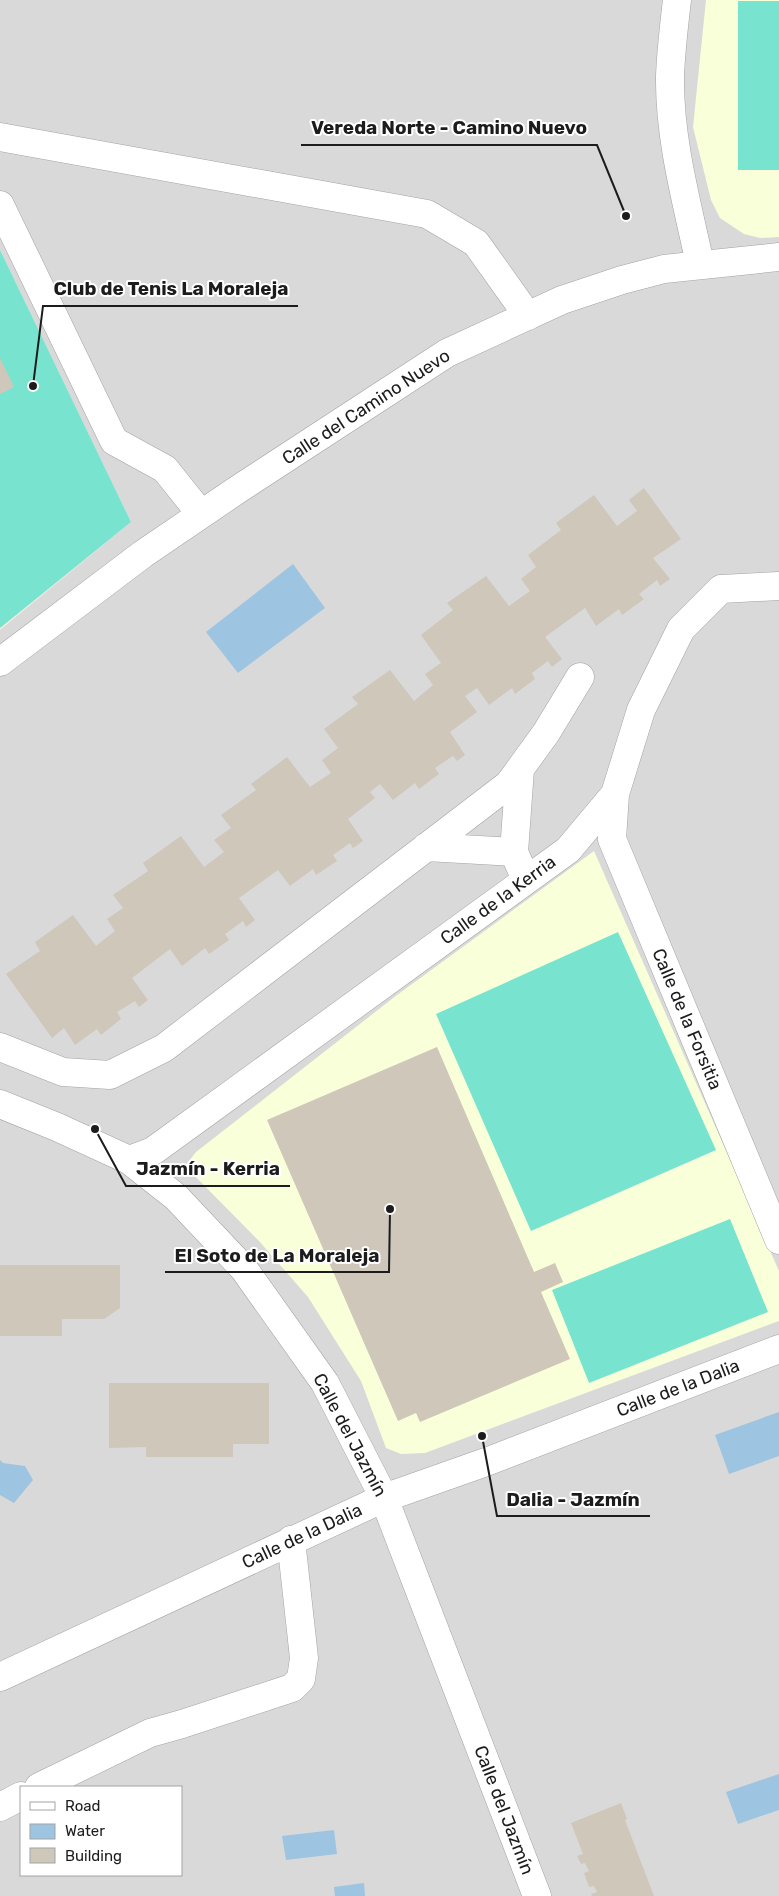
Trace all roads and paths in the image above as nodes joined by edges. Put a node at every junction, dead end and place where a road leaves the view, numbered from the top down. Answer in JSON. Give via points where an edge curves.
{"nodes":[{"id":1,"x":677,"y":0,"type":"edge"},
{"id":2,"x":0,"y":137,"type":"edge"},
{"id":3,"x":0,"y":205,"type":"edge"},
{"id":4,"x":779,"y":257,"type":"edge"},
{"id":5,"x":700,"y":264,"type":"junction"},
{"id":6,"x":528,"y":316,"type":"junction"},
{"id":7,"x":201,"y":514,"type":"junction"},
{"id":8,"x":779,"y":586,"type":"edge"},
{"id":9,"x":0,"y":662,"type":"edge"},
{"id":10,"x":580,"y":678,"type":"dead end"},
{"id":11,"x":520,"y":770,"type":"junction"},
{"id":12,"x":616,"y":794,"type":"junction"},
{"id":13,"x":426,"y":847,"type":"junction"},
{"id":14,"x":514,"y":852,"type":"junction"},
{"id":15,"x":526,"y":880,"type":"junction"},
{"id":16,"x":0,"y":1047,"type":"edge"},
{"id":17,"x":0,"y":1104,"type":"edge"},
{"id":18,"x":129,"y":1160,"type":"junction"},
{"id":19,"x":779,"y":1240,"type":"edge"},
{"id":20,"x":779,"y":1349,"type":"edge"},
{"id":21,"x":384,"y":1498,"type":"junction"},
{"id":22,"x":291,"y":1540,"type":"junction"},
{"id":23,"x":0,"y":1677,"type":"edge"},
{"id":24,"x":41,"y":1786,"type":"edge"},
{"id":25,"x":20,"y":1797,"type":"edge"},
{"id":26,"x":0,"y":1807,"type":"edge"},
{"id":27,"x":537,"y":1896,"type":"edge"}],
"edges":[{"from":1,"to":5,"type":"street","via":[[670,77],[672,113],[676,150]]},
{"from":2,"to":6,"type":"street","via":[[427,214],[476,243]]},
{"from":3,"to":7,"type":"street","via":[[114,441],[165,469]]},
{"from":4,"to":5,"type":"street","name":"Calle del Camino Nuevo"},
{"from":5,"to":6,"type":"street","name":"Calle del Camino Nuevo","via":[[622,280],[562,300]]},
{"from":6,"to":7,"type":"street","name":"Calle del Camino Nuevo","via":[[447,353]]},
{"from":7,"to":9,"type":"street","name":"Calle del Camino Nuevo"},
{"from":8,"to":12,"type":"street","name":"Calle de la Kerria","via":[[721,589],[681,629],[641,710]]},
{"from":10,"to":11,"type":"street"},
{"from":11,"to":13,"type":"street","via":[[509,784]]},
{"from":11,"to":14,"type":"street"},
{"from":12,"to":15,"type":"street","name":"Calle de la Kerria","via":[[568,850]]},
{"from":12,"to":19,"type":"street","name":"Calle de la Forsitia","via":[[612,839]]},
{"from":13,"to":14,"type":"street"},
{"from":13,"to":16,"type":"street","via":[[164,1048],[110,1075],[64,1072]]},
{"from":14,"to":15,"type":"street"},
{"from":15,"to":18,"type":"street","name":"Calle de la Kerria","via":[[153,1151]]},
{"from":17,"to":18,"type":"street","name":"Calle del Jazmín"},
{"from":18,"to":21,"type":"street","name":"Calle del Jazmín","via":[[176,1197],[244,1269],[325,1382]]},
{"from":20,"to":21,"type":"street","name":"Calle de la Dalia"},
{"from":21,"to":22,"type":"street","name":"Calle de la Dalia"},
{"from":21,"to":27,"type":"street","name":"Calle del Jazmín"},
{"from":22,"to":23,"type":"street","name":"Calle de la Dalia"},
{"from":22,"to":24,"type":"street","via":[[304,1658],[301,1679],[292,1688],[150,1733]]},
{"from":25,"to":26,"type":"street"}]}
